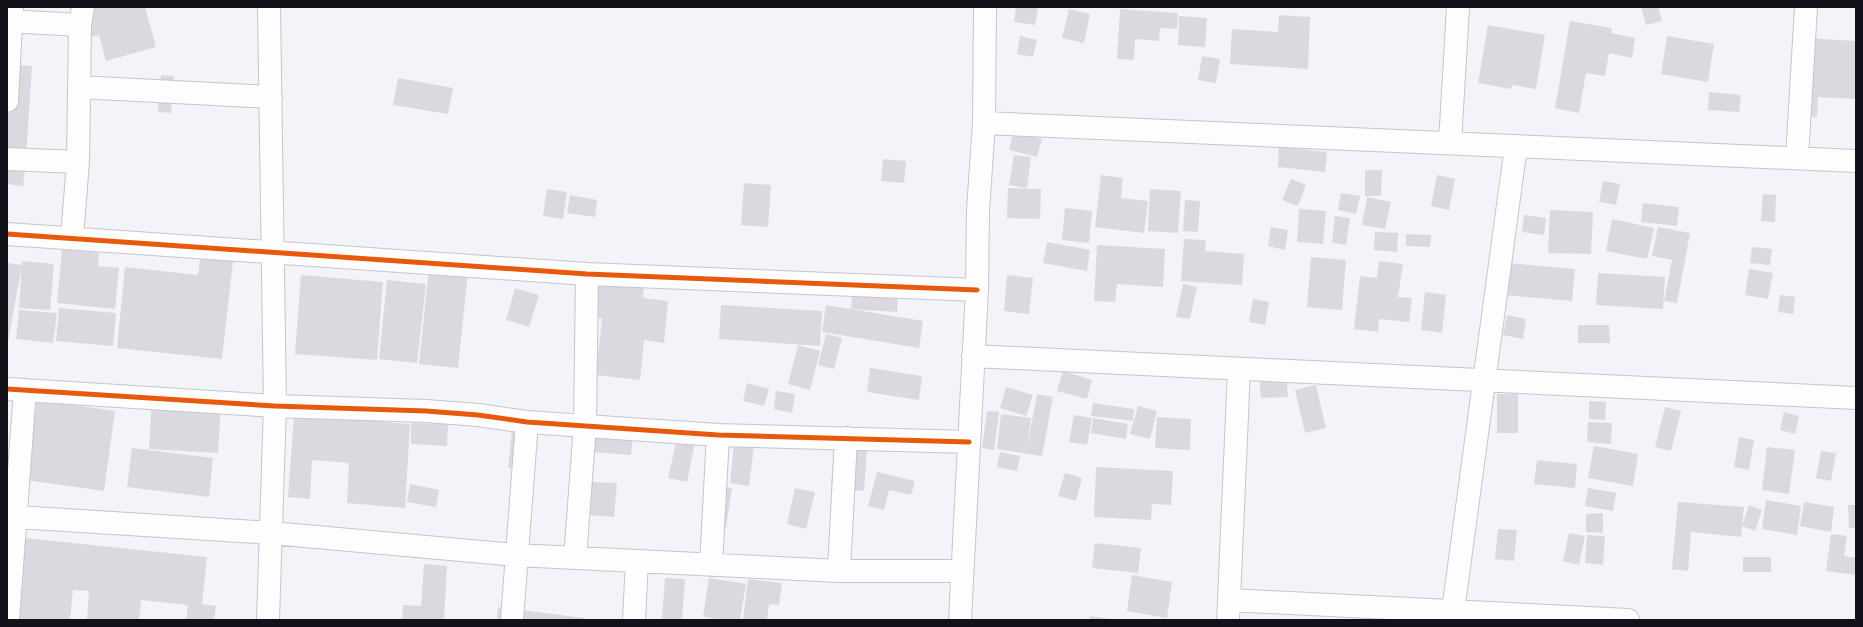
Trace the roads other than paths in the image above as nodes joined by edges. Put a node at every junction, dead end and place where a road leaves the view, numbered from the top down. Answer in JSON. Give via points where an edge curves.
{"nodes":[{"id":1,"x":269,"y":7,"type":"edge"},
{"id":2,"x":986,"y":7,"type":"edge"},
{"id":3,"x":1458,"y":7,"type":"edge"},
{"id":4,"x":1806,"y":7,"type":"edge"},
{"id":5,"x":10,"y":16,"type":"edge"},
{"id":6,"x":81,"y":16,"type":"edge"},
{"id":7,"x":79,"y":87,"type":"junction"},
{"id":8,"x":271,"y":97,"type":"junction"},
{"id":9,"x":7,"y":101,"type":"edge"},
{"id":10,"x":984,"y":123,"type":"junction"},
{"id":11,"x":1450,"y":143,"type":"junction"},
{"id":12,"x":1516,"y":146,"type":"junction"},
{"id":13,"x":1797,"y":158,"type":"junction"},
{"id":14,"x":7,"y":159,"type":"edge"},
{"id":15,"x":1856,"y":161,"type":"edge"},
{"id":16,"x":78,"y":162,"type":"junction"},
{"id":17,"x":7,"y":234,"type":"edge"},
{"id":18,"x":72,"y":238,"type":"junction"},
{"id":19,"x":273,"y":252,"type":"junction"},
{"id":20,"x":587,"y":274,"type":"junction"},
{"id":21,"x":977,"y":290,"type":"junction"},
{"id":22,"x":973,"y":356,"type":"junction"},
{"id":23,"x":1238,"y":369,"type":"junction"},
{"id":24,"x":1484,"y":380,"type":"junction"},
{"id":25,"x":16,"y":390,"type":"edge"},
{"id":26,"x":1856,"y":398,"type":"edge"},
{"id":27,"x":275,"y":406,"type":"junction"},
{"id":28,"x":527,"y":422,"type":"junction"},
{"id":29,"x":585,"y":426,"type":"junction"},
{"id":30,"x":718,"y":435,"type":"junction"},
{"id":31,"x":846,"y":438,"type":"junction"},
{"id":32,"x":969,"y":442,"type":"junction"},
{"id":33,"x":12,"y":481,"type":"edge"},
{"id":34,"x":16,"y":517,"type":"junction"},
{"id":35,"x":272,"y":533,"type":"junction"},
{"id":36,"x":516,"y":554,"type":"junction"},
{"id":37,"x":575,"y":558,"type":"junction"},
{"id":38,"x":637,"y":561,"type":"junction"},
{"id":39,"x":712,"y":565,"type":"junction"},
{"id":40,"x":839,"y":571,"type":"junction"},
{"id":41,"x":962,"y":571,"type":"junction"},
{"id":42,"x":1228,"y":610,"type":"edge"},
{"id":43,"x":1453,"y":611,"type":"junction"},
{"id":44,"x":8,"y":620,"type":"edge"},
{"id":45,"x":268,"y":620,"type":"edge"},
{"id":46,"x":512,"y":620,"type":"edge"},
{"id":47,"x":634,"y":620,"type":"edge"},
{"id":48,"x":960,"y":620,"type":"edge"},
{"id":49,"x":1628,"y":620,"type":"edge"}],
"edges":[{"from":1,"to":8,"type":"street"},
{"from":2,"to":10,"type":"street"},
{"from":3,"to":11,"type":"street"},
{"from":4,"to":13,"type":"street"},
{"from":5,"to":6,"type":"street"},
{"from":5,"to":9,"type":"street"},
{"from":6,"to":7,"type":"street"},
{"from":7,"to":8,"type":"street"},
{"from":7,"to":16,"type":"street"},
{"from":8,"to":19,"type":"street"},
{"from":10,"to":11,"type":"street"},
{"from":10,"to":21,"type":"street","via":[[978,210]]},
{"from":11,"to":12,"type":"street"},
{"from":12,"to":13,"type":"street"},
{"from":12,"to":24,"type":"street"},
{"from":13,"to":15,"type":"street"},
{"from":14,"to":16,"type":"street"},
{"from":16,"to":18,"type":"street"},
{"from":17,"to":18,"type":"street"},
{"from":18,"to":19,"type":"street"},
{"from":19,"to":20,"type":"street"},
{"from":19,"to":27,"type":"street"},
{"from":20,"to":21,"type":"street"},
{"from":20,"to":29,"type":"street"},
{"from":21,"to":22,"type":"street"},
{"from":22,"to":23,"type":"street"},
{"from":22,"to":32,"type":"street"},
{"from":23,"to":24,"type":"street"},
{"from":23,"to":42,"type":"street"},
{"from":24,"to":26,"type":"street"},
{"from":24,"to":43,"type":"street"},
{"from":25,"to":27,"type":"street"},
{"from":25,"to":33,"type":"street"},
{"from":27,"to":28,"type":"street","via":[[426,411]]},
{"from":27,"to":35,"type":"street"},
{"from":28,"to":29,"type":"street"},
{"from":28,"to":36,"type":"street"},
{"from":29,"to":30,"type":"street"},
{"from":29,"to":37,"type":"street"},
{"from":30,"to":31,"type":"street"},
{"from":30,"to":39,"type":"street"},
{"from":31,"to":32,"type":"street"},
{"from":31,"to":40,"type":"street"},
{"from":32,"to":41,"type":"street"},
{"from":33,"to":34,"type":"street"},
{"from":34,"to":35,"type":"street"},
{"from":34,"to":44,"type":"street"},
{"from":35,"to":36,"type":"street"},
{"from":35,"to":45,"type":"street"},
{"from":36,"to":37,"type":"street"},
{"from":36,"to":46,"type":"street"},
{"from":37,"to":38,"type":"street"},
{"from":38,"to":39,"type":"street"},
{"from":38,"to":47,"type":"street"},
{"from":39,"to":40,"type":"street"},
{"from":40,"to":41,"type":"street"},
{"from":41,"to":48,"type":"street"},
{"from":42,"to":43,"type":"street"},
{"from":43,"to":49,"type":"street"}]}
